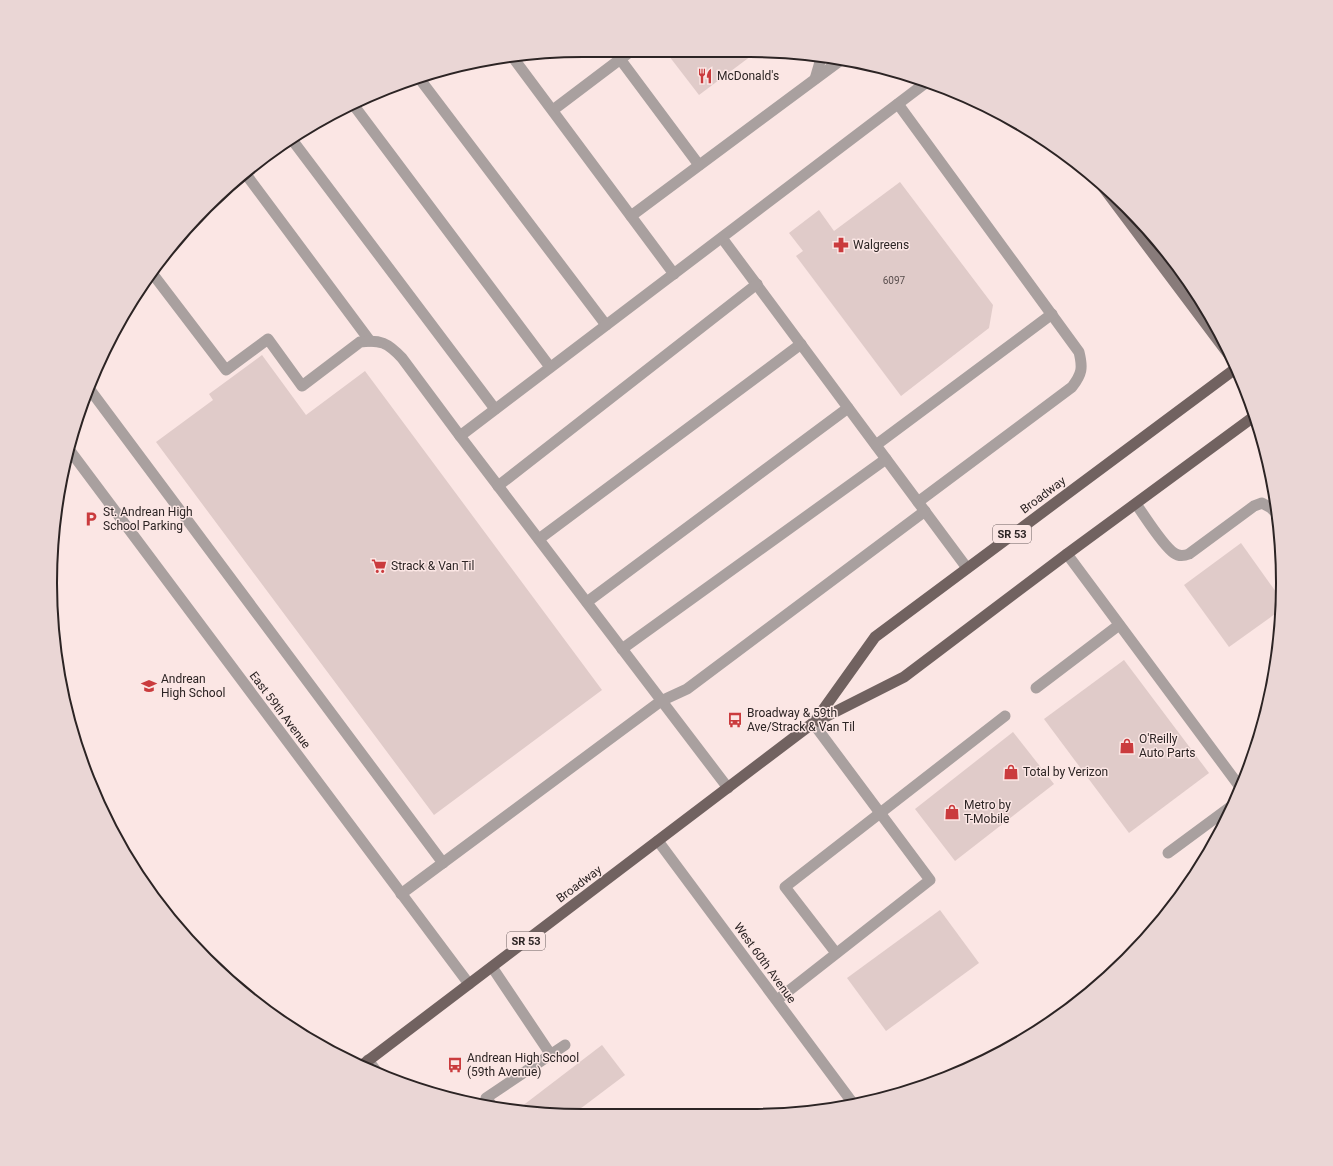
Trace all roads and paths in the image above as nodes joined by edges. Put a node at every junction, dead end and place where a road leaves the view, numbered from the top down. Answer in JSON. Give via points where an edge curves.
{"nodes":[{"id":1,"x":623,"y":57,"type":"edge"},
{"id":2,"x":620,"y":59,"type":"junction"},
{"id":3,"x":516,"y":62,"type":"edge"},
{"id":4,"x":820,"y":62,"type":"edge"},
{"id":5,"x":835,"y":64,"type":"edge"},
{"id":6,"x":815,"y":79,"type":"junction"},
{"id":7,"x":422,"y":82,"type":"edge"},
{"id":8,"x":922,"y":86,"type":"edge"},
{"id":9,"x":898,"y":104,"type":"junction"},
{"id":10,"x":356,"y":108,"type":"edge"},
{"id":11,"x":553,"y":110,"type":"junction"},
{"id":12,"x":295,"y":143,"type":"edge"},
{"id":13,"x":699,"y":165,"type":"junction"},
{"id":14,"x":249,"y":178,"type":"edge"},
{"id":15,"x":1119,"y":208,"type":"edge"},
{"id":16,"x":631,"y":216,"type":"junction"},
{"id":17,"x":722,"y":238,"type":"junction"},
{"id":18,"x":674,"y":274,"type":"junction"},
{"id":19,"x":156,"y":277,"type":"edge"},
{"id":20,"x":757,"y":284,"type":"junction"},
{"id":21,"x":1052,"y":314,"type":"junction"},
{"id":22,"x":606,"y":325,"type":"junction"},
{"id":23,"x":1214,"y":335,"type":"edge"},
{"id":24,"x":370,"y":340,"type":"junction"},
{"id":25,"x":801,"y":344,"type":"junction"},
{"id":26,"x":550,"y":368,"type":"junction"},
{"id":27,"x":1231,"y":372,"type":"edge"},
{"id":28,"x":93,"y":393,"type":"edge"},
{"id":29,"x":848,"y":408,"type":"junction"},
{"id":30,"x":495,"y":409,"type":"junction"},
{"id":31,"x":1250,"y":420,"type":"edge"},
{"id":32,"x":460,"y":436,"type":"junction"},
{"id":33,"x":876,"y":445,"type":"junction"},
{"id":34,"x":73,"y":455,"type":"edge"},
{"id":35,"x":886,"y":459,"type":"junction"},
{"id":36,"x":498,"y":486,"type":"junction"},
{"id":37,"x":1136,"y":504,"type":"junction"},
{"id":38,"x":921,"y":506,"type":"junction"},
{"id":39,"x":1270,"y":507,"type":"edge"},
{"id":40,"x":539,"y":539,"type":"junction"},
{"id":41,"x":1067,"y":554,"type":"junction"},
{"id":42,"x":967,"y":568,"type":"junction"},
{"id":43,"x":587,"y":602,"type":"junction"},
{"id":44,"x":1119,"y":625,"type":"junction"},
{"id":45,"x":622,"y":648,"type":"junction"},
{"id":46,"x":1036,"y":688,"type":"dead end"},
{"id":47,"x":661,"y":700,"type":"junction"},
{"id":48,"x":1005,"y":716,"type":"dead end"},
{"id":49,"x":814,"y":723,"type":"junction"},
{"id":50,"x":1237,"y":782,"type":"edge"},
{"id":51,"x":728,"y":788,"type":"junction"},
{"id":52,"x":1224,"y":812,"type":"edge"},
{"id":53,"x":880,"y":813,"type":"junction"},
{"id":54,"x":658,"y":840,"type":"junction"},
{"id":55,"x":1168,"y":853,"type":"dead end"},
{"id":56,"x":443,"y":863,"type":"junction"},
{"id":57,"x":401,"y":894,"type":"junction"},
{"id":58,"x":836,"y":953,"type":"junction"},
{"id":59,"x":492,"y":967,"type":"junction"},
{"id":60,"x":469,"y":984,"type":"junction"},
{"id":61,"x":777,"y":1000,"type":"junction"},
{"id":62,"x":565,"y":1045,"type":"dead end"},
{"id":63,"x":551,"y":1055,"type":"junction"},
{"id":64,"x":366,"y":1062,"type":"edge"},
{"id":65,"x":850,"y":1099,"type":"edge"},
{"id":66,"x":488,"y":1100,"type":"edge"}],
"edges":[{"from":1,"to":2,"type":"street"},
{"from":2,"to":11,"type":"street"},
{"from":2,"to":13,"type":"street"},
{"from":3,"to":11,"type":"street"},
{"from":4,"to":6,"type":"street"},
{"from":5,"to":6,"type":"street"},
{"from":6,"to":13,"type":"street"},
{"from":7,"to":22,"type":"street"},
{"from":8,"to":9,"type":"street"},
{"from":9,"to":17,"type":"street"},
{"from":9,"to":21,"type":"street"},
{"from":10,"to":26,"type":"street"},
{"from":11,"to":16,"type":"street"},
{"from":12,"to":30,"type":"street"},
{"from":13,"to":16,"type":"street"},
{"from":14,"to":24,"type":"street"},
{"from":15,"to":23,"type":"main road"},
{"from":16,"to":18,"type":"street"},
{"from":17,"to":18,"type":"street"},
{"from":17,"to":20,"type":"street"},
{"from":18,"to":22,"type":"street"},
{"from":19,"to":24,"type":"street","via":[[226,370],[268,339],[302,386],[360,342]]},
{"from":20,"to":25,"type":"street"},
{"from":20,"to":36,"type":"street"},
{"from":21,"to":33,"type":"street"},
{"from":21,"to":38,"type":"street","via":[[1080,352],[1082,371],[1079,378],[1072,387]]},
{"from":22,"to":26,"type":"street"},
{"from":24,"to":32,"type":"street","via":[[392,348],[402,358]]},
{"from":25,"to":29,"type":"street"},
{"from":25,"to":40,"type":"street"},
{"from":26,"to":30,"type":"street"},
{"from":27,"to":42,"type":"main road","name":"Broadway","number":"SR 53"},
{"from":28,"to":56,"type":"street"},
{"from":29,"to":33,"type":"street"},
{"from":29,"to":43,"type":"street"},
{"from":30,"to":32,"type":"street"},
{"from":31,"to":37,"type":"main road","name":"Broadway","number":"SR 53"},
{"from":32,"to":36,"type":"street"},
{"from":33,"to":35,"type":"street"},
{"from":34,"to":57,"type":"street","name":"East 59th Avenue"},
{"from":35,"to":38,"type":"street"},
{"from":35,"to":45,"type":"street"},
{"from":36,"to":40,"type":"street"},
{"from":37,"to":39,"type":"street","via":[[1166,546],[1174,554],[1184,556],[1254,506],[1262,503]]},
{"from":37,"to":41,"type":"main road","name":"Broadway","number":"SR 53"},
{"from":38,"to":42,"type":"street"},
{"from":38,"to":47,"type":"street","via":[[687,689]]},
{"from":40,"to":43,"type":"street"},
{"from":41,"to":44,"type":"street"},
{"from":41,"to":49,"type":"main road","name":"Broadway","number":"SR 53","via":[[904,678]]},
{"from":42,"to":49,"type":"main road","name":"Broadway","number":"SR 53","via":[[875,637]]},
{"from":43,"to":45,"type":"street"},
{"from":44,"to":46,"type":"street"},
{"from":44,"to":50,"type":"street"},
{"from":45,"to":47,"type":"street"},
{"from":47,"to":51,"type":"street"},
{"from":47,"to":56,"type":"street"},
{"from":48,"to":53,"type":"street"},
{"from":49,"to":51,"type":"main road","name":"Broadway","number":"SR 53"},
{"from":49,"to":53,"type":"street"},
{"from":51,"to":54,"type":"main road","name":"Broadway","number":"SR 53"},
{"from":52,"to":55,"type":"street"},
{"from":53,"to":58,"type":"street","via":[[930,880]]},
{"from":53,"to":58,"type":"street","via":[[785,887]]},
{"from":54,"to":59,"type":"main road","name":"Broadway","number":"SR 53"},
{"from":54,"to":61,"type":"street","name":"West 60th Avenue"},
{"from":56,"to":57,"type":"street"},
{"from":57,"to":60,"type":"street","name":"East 59th Avenue"},
{"from":58,"to":61,"type":"street"},
{"from":59,"to":60,"type":"main road","name":"Broadway","number":"SR 53"},
{"from":59,"to":63,"type":"street"},
{"from":60,"to":64,"type":"main road","name":"Broadway","number":"SR 53"},
{"from":61,"to":65,"type":"street","name":"West 60th Avenue"},
{"from":62,"to":63,"type":"street"},
{"from":63,"to":66,"type":"street","via":[[486,1098]]}]}
